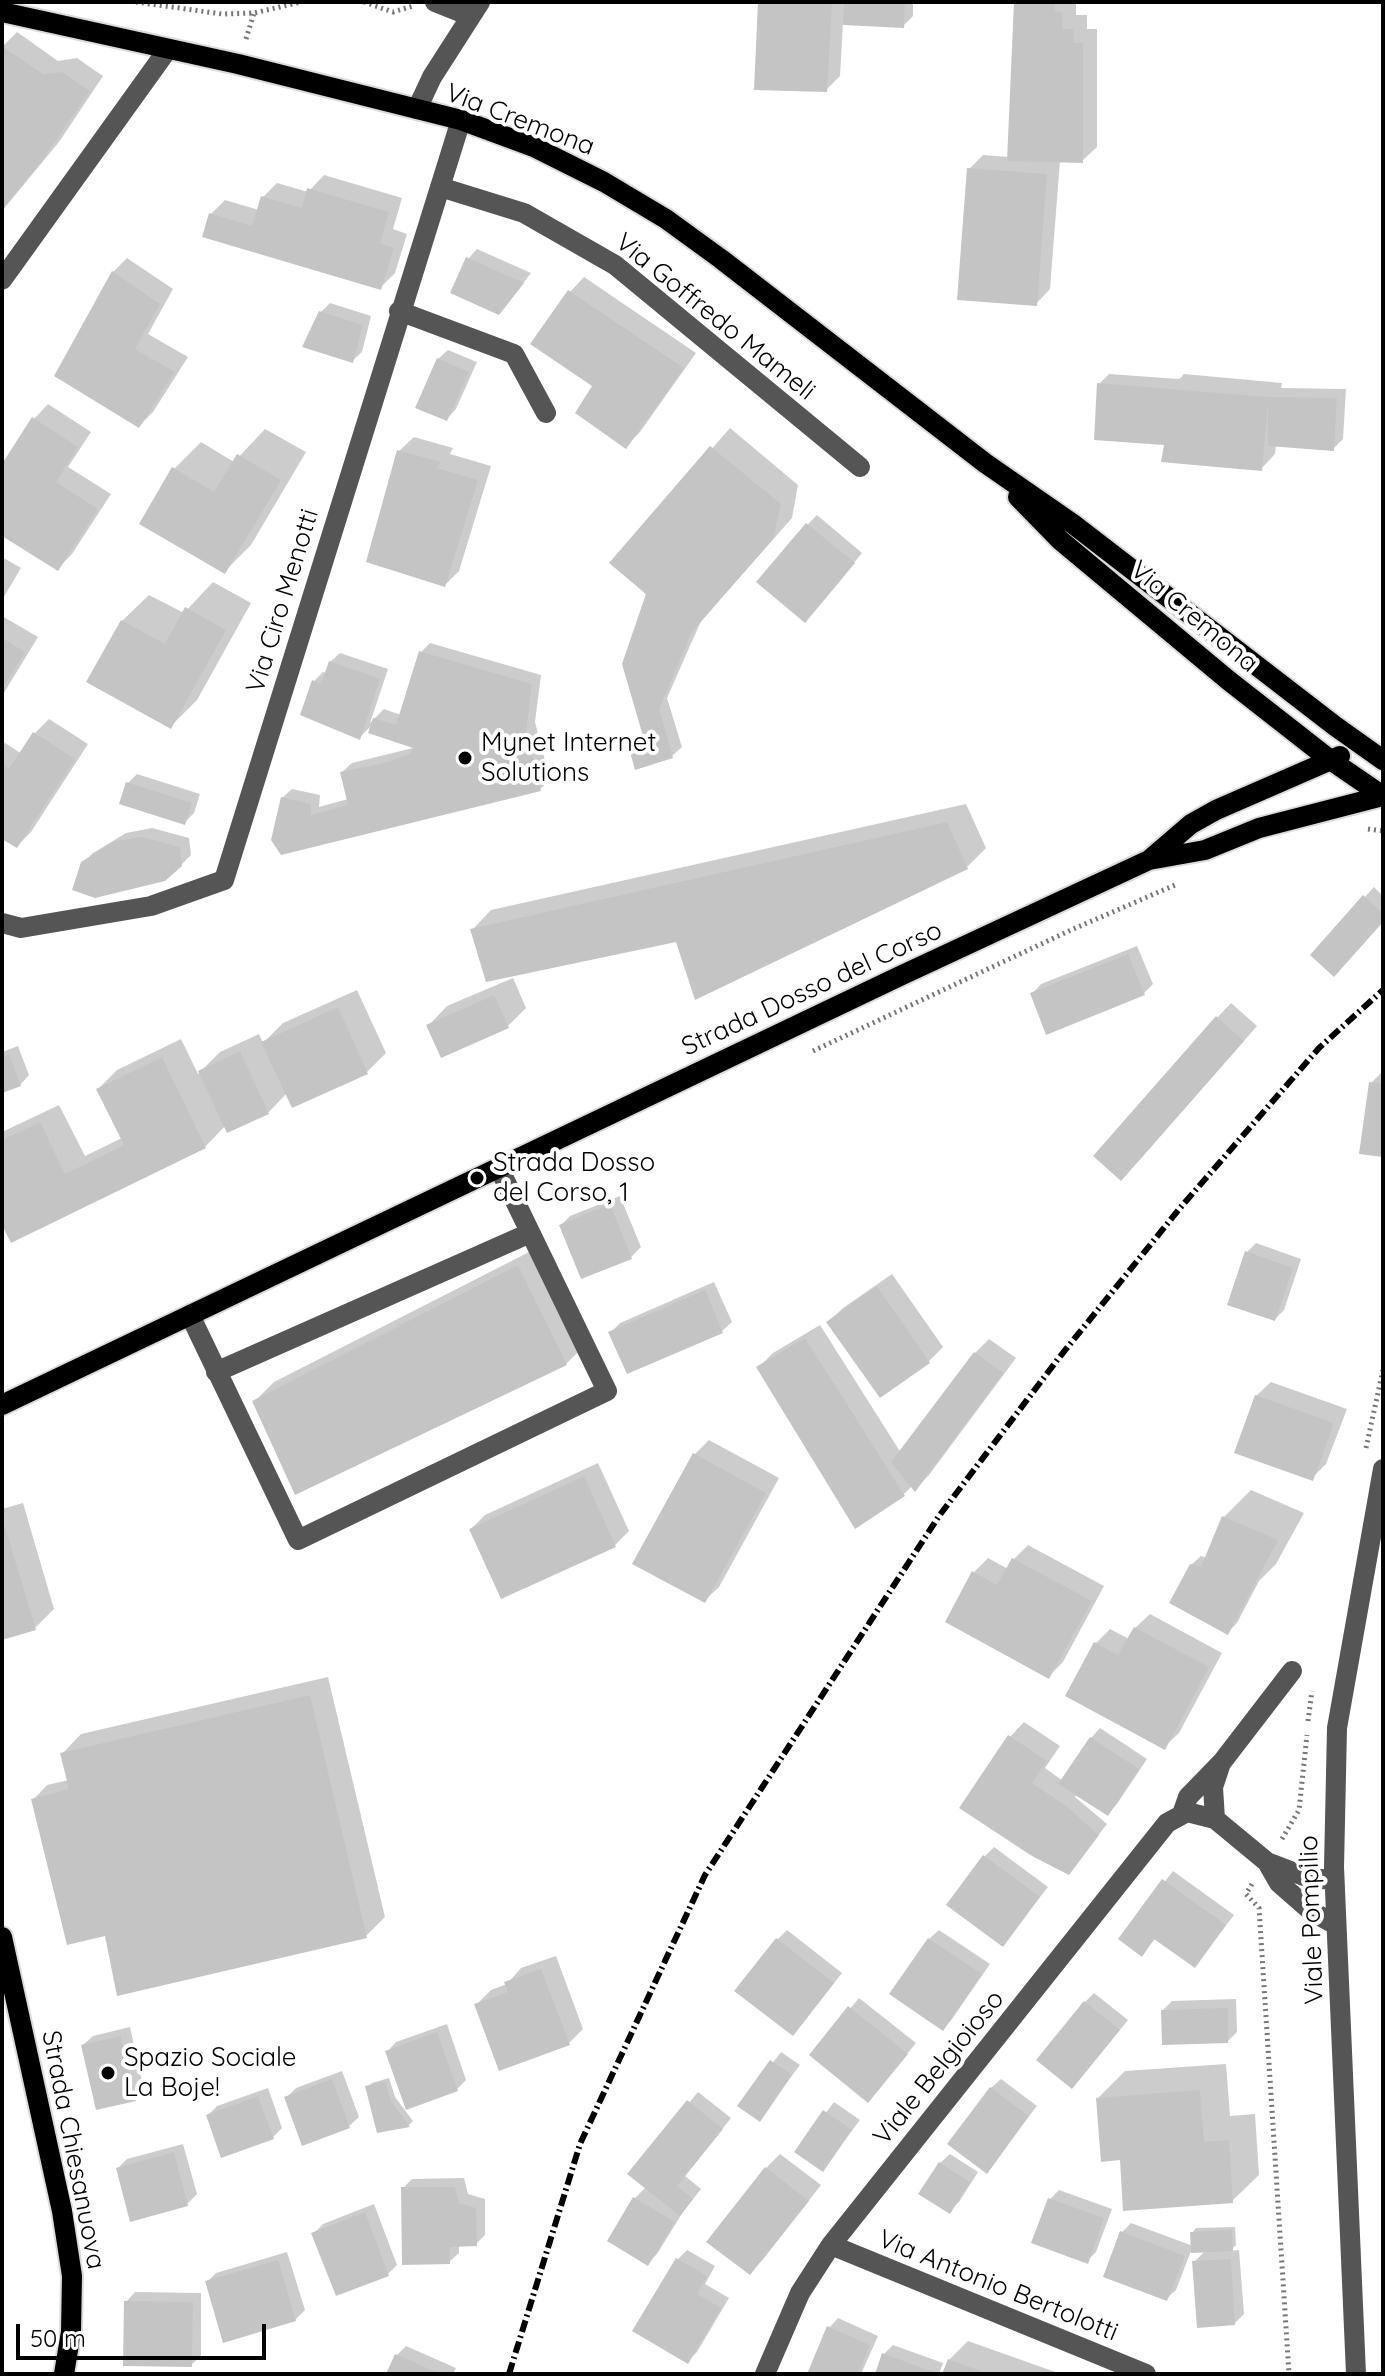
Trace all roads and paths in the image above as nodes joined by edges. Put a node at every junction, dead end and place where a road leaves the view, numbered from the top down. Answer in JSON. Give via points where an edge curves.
{"nodes":[{"id":1,"x":141,"y":2,"type":"edge"},
{"id":2,"x":301,"y":2,"type":"edge"},
{"id":3,"x":364,"y":2,"type":"edge"},
{"id":4,"x":489,"y":2,"type":"edge"},
{"id":5,"x":426,"y":4,"type":"edge"},
{"id":6,"x":475,"y":9,"type":"edge"},
{"id":7,"x":2,"y":12,"type":"edge"},
{"id":8,"x":168,"y":49,"type":"junction"},
{"id":9,"x":417,"y":109,"type":"junction"},
{"id":10,"x":461,"y":120,"type":"junction"},
{"id":11,"x":440,"y":187,"type":"junction"},
{"id":12,"x":2,"y":280,"type":"edge"},
{"id":13,"x":399,"y":311,"type":"junction"},
{"id":14,"x":546,"y":413,"type":"dead end"},
{"id":15,"x":985,"y":463,"type":"junction"},
{"id":16,"x":860,"y":467,"type":"dead end"},
{"id":17,"x":1364,"y":748,"type":"junction"},
{"id":18,"x":1329,"y":759,"type":"junction"},
{"id":19,"x":1383,"y":760,"type":"edge"},
{"id":20,"x":1383,"y":796,"type":"edge"},
{"id":21,"x":1149,"y":860,"type":"junction"},
{"id":22,"x":2,"y":923,"type":"edge"},
{"id":23,"x":499,"y":1168,"type":"junction"},
{"id":24,"x":530,"y":1233,"type":"junction"},
{"id":25,"x":190,"y":1315,"type":"junction"},
{"id":26,"x":216,"y":1372,"type":"junction"},
{"id":27,"x":2,"y":1405,"type":"edge"},
{"id":28,"x":1383,"y":1469,"type":"edge"},
{"id":29,"x":1292,"y":1671,"type":"dead end"},
{"id":30,"x":1222,"y":1762,"type":"junction"},
{"id":31,"x":1182,"y":1814,"type":"junction"},
{"id":32,"x":1215,"y":1819,"type":"junction"},
{"id":33,"x":1267,"y":1862,"type":"junction"},
{"id":34,"x":1334,"y":1880,"type":"junction"},
{"id":35,"x":1336,"y":1925,"type":"junction"},
{"id":36,"x":2,"y":1937,"type":"edge"},
{"id":37,"x":831,"y":2245,"type":"junction"},
{"id":38,"x":1140,"y":2373,"type":"edge"},
{"id":39,"x":64,"y":2374,"type":"edge"},
{"id":40,"x":765,"y":2374,"type":"edge"},
{"id":41,"x":1356,"y":2374,"type":"edge"}],
"edges":[{"from":1,"to":2,"type":"path","via":[[222,14]]},
{"from":3,"to":5,"type":"path","via":[[393,12]]},
{"from":4,"to":6,"type":"street"},
{"from":5,"to":6,"type":"street"},
{"from":6,"to":9,"type":"street"},
{"from":7,"to":8,"type":"main road","name":"Via Cremona"},
{"from":8,"to":9,"type":"main road","name":"Via Cremona"},
{"from":8,"to":12,"type":"street"},
{"from":9,"to":10,"type":"main road","name":"Via Cremona"},
{"from":10,"to":11,"type":"street","name":"Via Ciro Menotti"},
{"from":10,"to":15,"type":"main road","name":"Via Cremona","via":[[569,163],[666,219]]},
{"from":11,"to":13,"type":"street","name":"Via Ciro Menotti"},
{"from":11,"to":16,"type":"street","name":"Via Goffredo Mameli","via":[[524,213],[615,265]]},
{"from":13,"to":14,"type":"street","via":[[514,354]]},
{"from":13,"to":22,"type":"street","name":"Via Ciro Menotti","via":[[224,880],[151,906],[21,928]]},
{"from":15,"to":17,"type":"main road","name":"Via Cremona","via":[[1073,524]]},
{"from":15,"to":18,"type":"main road","name":"Via Cremona","via":[[1060,540]]},
{"from":17,"to":18,"type":"main road","name":"Strada Dosso del Corso"},
{"from":17,"to":19,"type":"main road","name":"Via Cremona"},
{"from":18,"to":20,"type":"main road","name":"Via Cremona"},
{"from":18,"to":21,"type":"main road","name":"Strada Dosso del Corso","via":[[1191,824]]},
{"from":20,"to":21,"type":"main road","name":"Strada Dosso del Corso","via":[[1259,828],[1205,850]]},
{"from":21,"to":23,"type":"main road","name":"Strada Dosso del Corso"},
{"from":23,"to":24,"type":"street"},
{"from":23,"to":25,"type":"main road","name":"Strada Dosso del Corso"},
{"from":24,"to":26,"type":"street"},
{"from":24,"to":26,"type":"street","via":[[607,1391],[298,1540]]},
{"from":25,"to":26,"type":"street"},
{"from":25,"to":27,"type":"main road","name":"Strada Dosso del Corso"},
{"from":28,"to":34,"type":"street","name":"Viale Pompilio","via":[[1337,1728]]},
{"from":29,"to":30,"type":"street","name":"Viale Belgioioso"},
{"from":30,"to":31,"type":"street","name":"Viale Belgioioso","via":[[1188,1797]]},
{"from":30,"to":32,"type":"street","name":"Viale Belgioioso","via":[[1213,1787]]},
{"from":31,"to":32,"type":"street"},
{"from":31,"to":37,"type":"street","name":"Viale Belgioioso","via":[[1167,1823]]},
{"from":32,"to":33,"type":"street"},
{"from":33,"to":34,"type":"street","via":[[1309,1878]]},
{"from":33,"to":35,"type":"street","via":[[1279,1883]]},
{"from":34,"to":35,"type":"street","name":"Viale Pompilio"},
{"from":35,"to":41,"type":"street","name":"Viale Pompilio"},
{"from":36,"to":39,"type":"main road","name":"Strada Chiesanuova","via":[[72,2276]]},
{"from":37,"to":38,"type":"street","name":"Via Antonio Bertolotti"},
{"from":37,"to":40,"type":"street","name":"Viale Belgioioso","via":[[800,2293]]}]}
